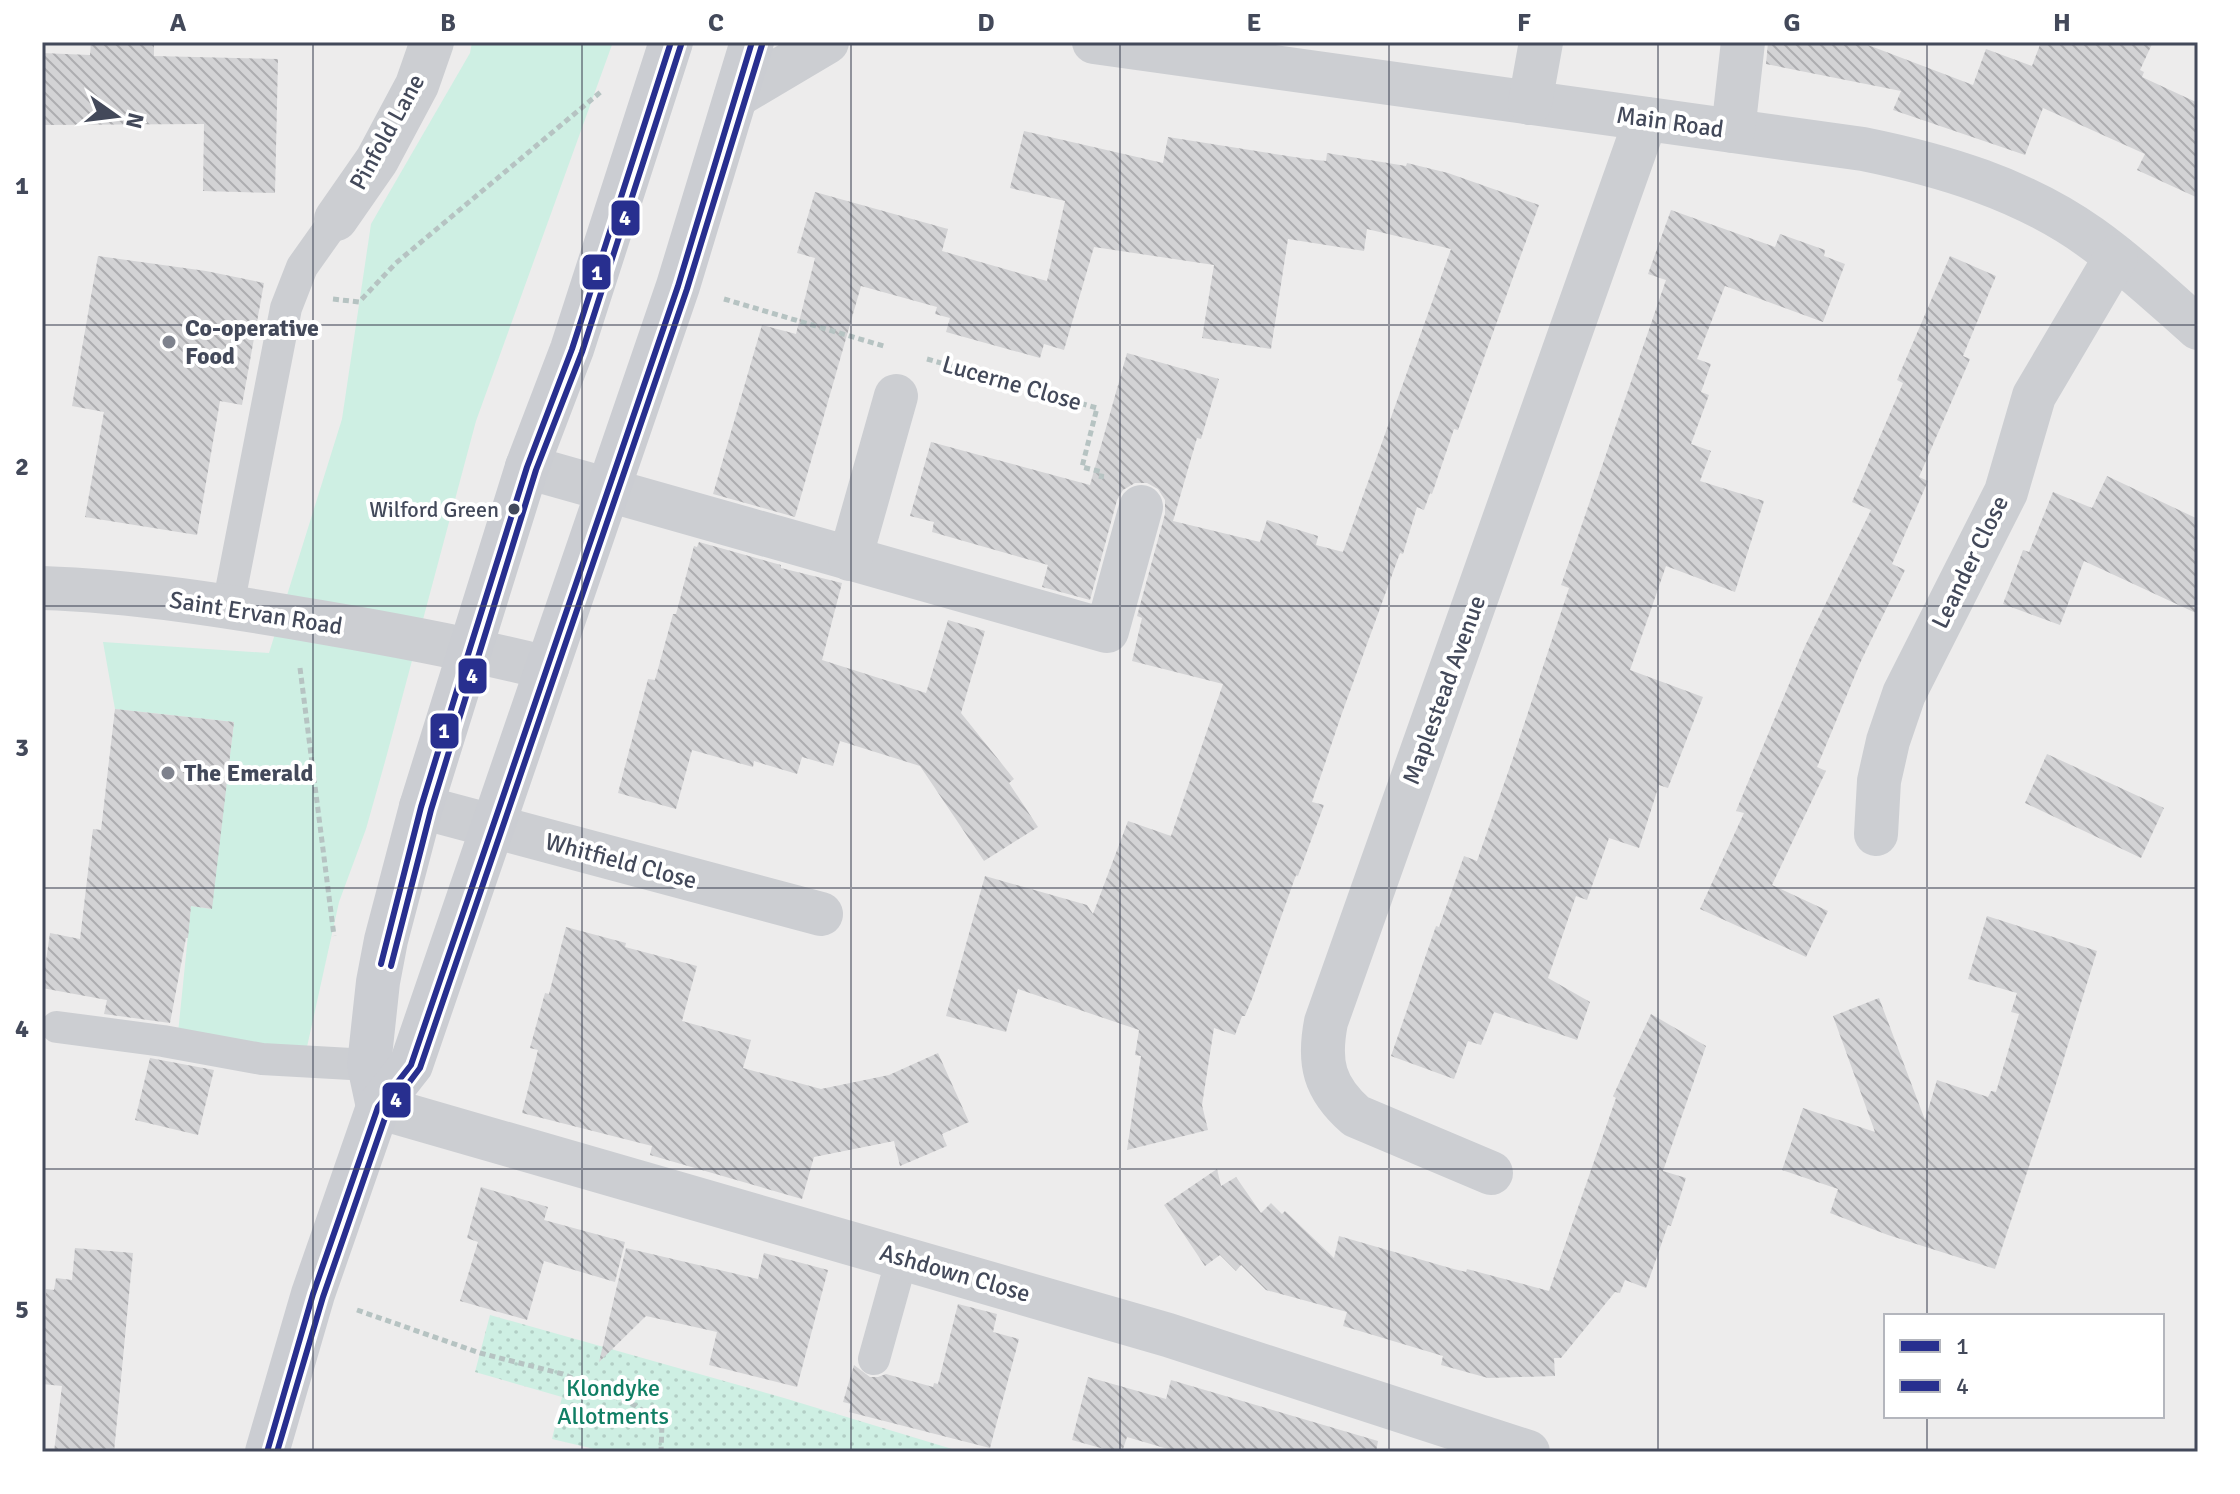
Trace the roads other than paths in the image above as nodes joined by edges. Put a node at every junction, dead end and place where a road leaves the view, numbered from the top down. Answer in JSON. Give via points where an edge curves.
{"nodes":[{"id":1,"x":432,"y":42,"type":"edge"},
{"id":2,"x":671,"y":42,"type":"edge"},
{"id":3,"x":752,"y":42,"type":"edge"},
{"id":4,"x":827,"y":42,"type":"edge"},
{"id":5,"x":1094,"y":42,"type":"edge"},
{"id":6,"x":1541,"y":42,"type":"edge"},
{"id":7,"x":1743,"y":42,"type":"edge"},
{"id":8,"x":736,"y":96,"type":"junction"},
{"id":9,"x":1530,"y":103,"type":"junction"},
{"id":10,"x":1646,"y":119,"type":"junction"},
{"id":11,"x":1733,"y":131,"type":"junction"},
{"id":12,"x":336,"y":219,"type":"joint"},
{"id":13,"x":2116,"y":257,"type":"junction"},
{"id":14,"x":2198,"y":328,"type":"edge"},
{"id":15,"x":896,"y":396,"type":"dead end"},
{"id":16,"x":527,"y":467,"type":"junction"},
{"id":17,"x":608,"y":490,"type":"junction"},
{"id":18,"x":1141,"y":507,"type":"road end"},
{"id":19,"x":850,"y":559,"type":"junction"},
{"id":20,"x":42,"y":588,"type":"edge"},
{"id":21,"x":228,"y":606,"type":"junction"},
{"id":22,"x":470,"y":648,"type":"junction"},
{"id":23,"x":547,"y":668,"type":"junction"},
{"id":24,"x":421,"y":807,"type":"junction"},
{"id":25,"x":492,"y":826,"type":"junction"},
{"id":26,"x":1876,"y":834,"type":"dead end"},
{"id":27,"x":821,"y":914,"type":"dead end"},
{"id":28,"x":57,"y":1027,"type":"dead end"},
{"id":29,"x":374,"y":1086,"type":"junction"},
{"id":30,"x":1491,"y":1173,"type":"dead end"},
{"id":31,"x":902,"y":1258,"type":"junction"},
{"id":32,"x":874,"y":1359,"type":"dead end"},
{"id":33,"x":267,"y":1452,"type":"edge"},
{"id":34,"x":1528,"y":1452,"type":"edge"}],
"edges":[{"from":1,"to":12,"type":"street","name":"Pinfold Lane","via":[[417,85],[377,160]]},
{"from":2,"to":16,"type":"main road","via":[[572,349]]},
{"from":3,"to":8,"type":"main road"},
{"from":4,"to":8,"type":"street"},
{"from":5,"to":9,"type":"street","name":"Main Road"},
{"from":6,"to":9,"type":"street"},
{"from":7,"to":11,"type":"street"},
{"from":8,"to":17,"type":"main road"},
{"from":9,"to":10,"type":"street","name":"Main Road"},
{"from":10,"to":11,"type":"street","name":"Main Road"},
{"from":10,"to":30,"type":"street","name":"Maplestead Avenue","via":[[1331,1007],[1321,1049],[1338,1101],[1356,1116]]},
{"from":11,"to":13,"type":"street","name":"Main Road","via":[[1925,162],[2016,195]]},
{"from":12,"to":21,"type":"lane","via":[[302,267],[286,308]]},
{"from":13,"to":14,"type":"street","name":"Main Road"},
{"from":13,"to":26,"type":"street","name":"Leander Close","via":[[2034,396],[2006,492],[1904,694],[1879,781]]},
{"from":15,"to":19,"type":"street"},
{"from":16,"to":17,"type":"street"},
{"from":16,"to":22,"type":"main road"},
{"from":17,"to":19,"type":"street"},
{"from":17,"to":23,"type":"main road"},
{"from":18,"to":19,"type":"street","via":[[1107,631]]},
{"from":20,"to":21,"type":"street","name":"Saint Ervan Road"},
{"from":21,"to":22,"type":"street","name":"Saint Ervan Road"},
{"from":22,"to":23,"type":"street","name":"Saint Ervan Road"},
{"from":22,"to":24,"type":"main road"},
{"from":23,"to":25,"type":"main road"},
{"from":24,"to":25,"type":"street","name":"Whitfield Close"},
{"from":24,"to":29,"type":"main road","via":[[378,982]]},
{"from":25,"to":27,"type":"street","name":"Whitfield Close"},
{"from":25,"to":29,"type":"main road","via":[[411,1065]]},
{"from":28,"to":29,"type":"lane","via":[[262,1059]]},
{"from":29,"to":31,"type":"street","name":"Ashdown Close"},
{"from":29,"to":33,"type":"main road"},
{"from":31,"to":32,"type":"lane"},
{"from":31,"to":34,"type":"street","name":"Ashdown Close","via":[[1168,1335]]}]}
